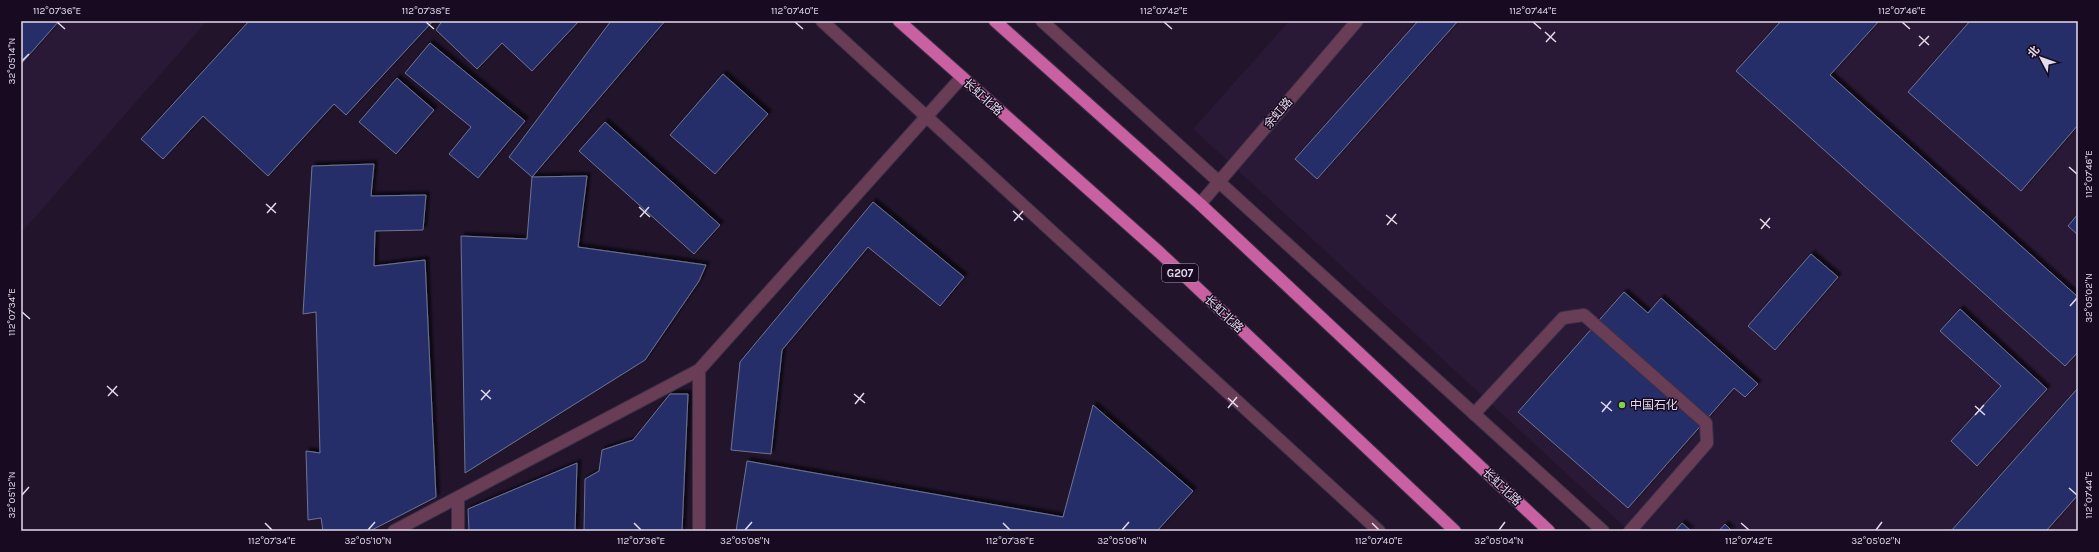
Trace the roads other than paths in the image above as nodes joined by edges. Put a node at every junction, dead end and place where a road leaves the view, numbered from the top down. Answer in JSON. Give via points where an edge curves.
{"nodes":[{"id":1,"x":822,"y":21,"type":"edge"},
{"id":2,"x":899,"y":21,"type":"edge"},
{"id":3,"x":994,"y":21,"type":"edge"},
{"id":4,"x":1042,"y":21,"type":"edge"},
{"id":5,"x":1357,"y":21,"type":"edge"},
{"id":6,"x":962,"y":77,"type":"junction"},
{"id":7,"x":927,"y":117,"type":"junction"},
{"id":8,"x":1219,"y":182,"type":"junction"},
{"id":9,"x":1200,"y":204,"type":"junction"},
{"id":10,"x":699,"y":370,"type":"junction"},
{"id":11,"x":1474,"y":414,"type":"junction"},
{"id":12,"x":458,"y":498,"type":"junction"},
{"id":13,"x":394,"y":531,"type":"edge"},
{"id":14,"x":458,"y":531,"type":"edge"},
{"id":15,"x":699,"y":531,"type":"edge"},
{"id":16,"x":1379,"y":531,"type":"edge"},
{"id":17,"x":1455,"y":531,"type":"edge"},
{"id":18,"x":1549,"y":531,"type":"edge"},
{"id":19,"x":1603,"y":531,"type":"edge"},
{"id":20,"x":1630,"y":531,"type":"edge"}],
"edges":[{"from":1,"to":7,"type":"street"},
{"from":2,"to":6,"type":"highway","name":"长虹北路","number":"G207"},
{"from":3,"to":9,"type":"highway","name":"长虹北路"},
{"from":4,"to":8,"type":"street"},
{"from":5,"to":8,"type":"street","name":"余虹路"},
{"from":6,"to":7,"type":"street"},
{"from":6,"to":17,"type":"highway","name":"长虹北路","number":"G207","via":[[1158,252]]},
{"from":7,"to":10,"type":"street"},
{"from":7,"to":16,"type":"street"},
{"from":8,"to":9,"type":"street","name":"余虹路"},
{"from":8,"to":11,"type":"street"},
{"from":9,"to":18,"type":"highway","name":"长虹北路"},
{"from":10,"to":12,"type":"street"},
{"from":10,"to":15,"type":"street"},
{"from":11,"to":19,"type":"street"},
{"from":11,"to":20,"type":"street","via":[[1563,318],[1584,315],[1706,423],[1708,442]]},
{"from":12,"to":13,"type":"street"},
{"from":12,"to":14,"type":"street"}]}
